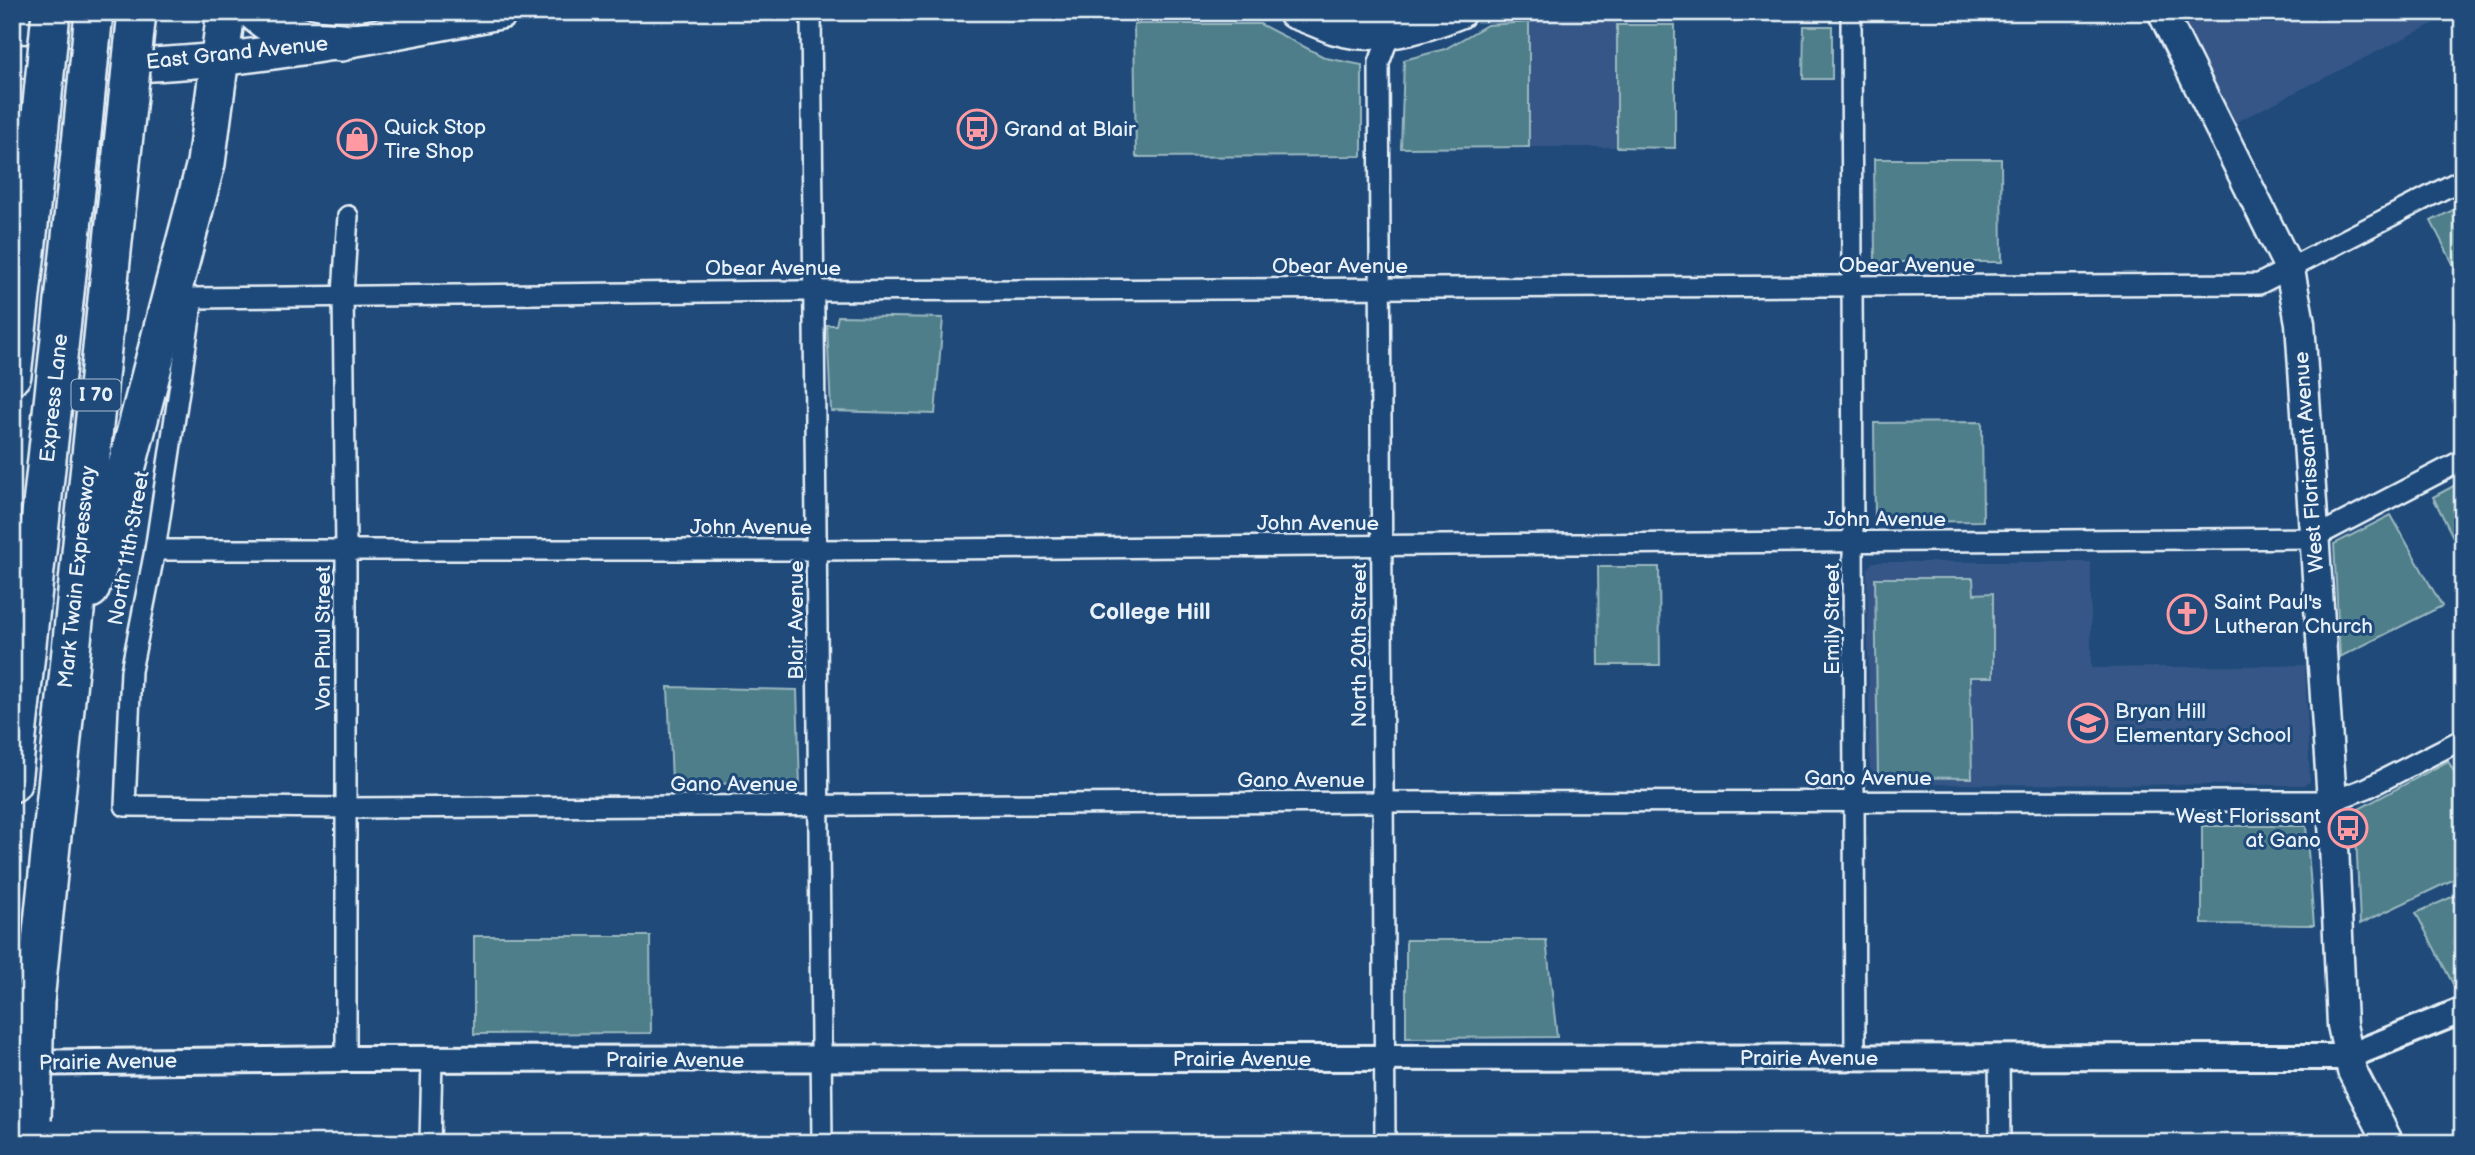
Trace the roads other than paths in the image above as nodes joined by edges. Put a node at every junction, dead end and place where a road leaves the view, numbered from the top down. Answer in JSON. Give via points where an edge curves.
{"nodes":[{"id":1,"x":51,"y":12,"type":"edge"},
{"id":2,"x":94,"y":12,"type":"edge"},
{"id":3,"x":137,"y":12,"type":"edge"},
{"id":4,"x":226,"y":12,"type":"edge"},
{"id":5,"x":256,"y":12,"type":"edge"},
{"id":6,"x":502,"y":12,"type":"edge"},
{"id":7,"x":811,"y":12,"type":"edge"},
{"id":8,"x":1294,"y":12,"type":"edge"},
{"id":9,"x":1459,"y":12,"type":"edge"},
{"id":10,"x":1851,"y":12,"type":"edge"},
{"id":11,"x":2162,"y":12,"type":"edge"},
{"id":12,"x":1405,"y":21,"type":"edge"},
{"id":13,"x":1350,"y":22,"type":"edge"},
{"id":14,"x":341,"y":42,"type":"junction"},
{"id":15,"x":220,"y":60,"type":"junction"},
{"id":16,"x":12,"y":61,"type":"edge"},
{"id":17,"x":1379,"y":63,"type":"junction"},
{"id":18,"x":2463,"y":180,"type":"edge"},
{"id":19,"x":348,"y":216,"type":"dead end"},
{"id":20,"x":2290,"y":270,"type":"junction"},
{"id":21,"x":1380,"y":288,"type":"junction"},
{"id":22,"x":1853,"y":288,"type":"junction"},
{"id":23,"x":814,"y":291,"type":"junction"},
{"id":24,"x":343,"y":294,"type":"junction"},
{"id":25,"x":193,"y":298,"type":"joint"},
{"id":26,"x":12,"y":375,"type":"edge"},
{"id":27,"x":2463,"y":460,"type":"edge"},
{"id":28,"x":2313,"y":538,"type":"junction"},
{"id":29,"x":1856,"y":542,"type":"junction"},
{"id":30,"x":1382,"y":546,"type":"junction"},
{"id":31,"x":155,"y":550,"type":"junction"},
{"id":32,"x":346,"y":550,"type":"junction"},
{"id":33,"x":818,"y":550,"type":"junction"},
{"id":34,"x":70,"y":646,"type":"junction"},
{"id":35,"x":2463,"y":739,"type":"edge"},
{"id":36,"x":12,"y":783,"type":"edge"},
{"id":37,"x":1854,"y":801,"type":"junction"},
{"id":38,"x":2332,"y":801,"type":"junction"},
{"id":39,"x":1382,"y":802,"type":"junction"},
{"id":40,"x":125,"y":806,"type":"joint"},
{"id":41,"x":819,"y":806,"type":"junction"},
{"id":42,"x":346,"y":808,"type":"junction"},
{"id":43,"x":2463,"y":1010,"type":"edge"},
{"id":44,"x":1999,"y":1057,"type":"junction"},
{"id":45,"x":2347,"y":1057,"type":"junction"},
{"id":46,"x":1383,"y":1058,"type":"junction"},
{"id":47,"x":1855,"y":1058,"type":"junction"},
{"id":48,"x":346,"y":1059,"type":"junction"},
{"id":49,"x":432,"y":1059,"type":"junction"},
{"id":50,"x":821,"y":1061,"type":"junction"},
{"id":51,"x":12,"y":1063,"type":"edge"},
{"id":52,"x":32,"y":1131,"type":"edge"},
{"id":53,"x":430,"y":1143,"type":"edge"},
{"id":54,"x":822,"y":1143,"type":"edge"},
{"id":55,"x":1385,"y":1143,"type":"edge"},
{"id":56,"x":2000,"y":1143,"type":"edge"},
{"id":57,"x":2389,"y":1143,"type":"edge"}],
"edges":[{"from":1,"to":26,"type":"highway","bridge":true},
{"from":2,"to":36,"type":"highway","name":"Express Lane","bridge":true},
{"from":3,"to":34,"type":"highway","name":"Mark Twain Expressway","number":"I 70","bridge":true},
{"from":4,"to":15,"type":"highway"},
{"from":5,"to":14,"type":"highway","via":[[290,34]]},
{"from":6,"to":14,"type":"main road","name":"East Grand Avenue"},
{"from":7,"to":23,"type":"street","name":"Blair Avenue"},
{"from":8,"to":13,"type":"main road"},
{"from":9,"to":12,"type":"main road"},
{"from":10,"to":22,"type":"street","name":"Emily Street"},
{"from":11,"to":20,"type":"main road","name":"West Florissant Avenue"},
{"from":12,"to":13,"type":"main road"},
{"from":12,"to":17,"type":"street","name":"North 20th Street","via":[[1386,44]]},
{"from":13,"to":17,"type":"street"},
{"from":14,"to":15,"type":"main road","name":"East Grand Avenue"},
{"from":15,"to":16,"type":"main road","name":"East Grand Avenue","via":[[157,65]]},
{"from":15,"to":34,"type":"highway","via":[[195,208],[107,542]]},
{"from":17,"to":21,"type":"street","name":"North 20th Street"},
{"from":18,"to":20,"type":"street","name":"Obear Avenue"},
{"from":19,"to":24,"type":"street","name":"Von Phul Street"},
{"from":20,"to":22,"type":"street","name":"Obear Avenue","via":[[2259,284]]},
{"from":20,"to":28,"type":"main road","name":"West Florissant Avenue","via":[[2300,323]]},
{"from":21,"to":22,"type":"street","name":"Obear Avenue"},
{"from":21,"to":23,"type":"street","name":"Obear Avenue"},
{"from":21,"to":30,"type":"street","name":"North 20th Street"},
{"from":22,"to":29,"type":"street","name":"Emily Street"},
{"from":23,"to":24,"type":"street","name":"Obear Avenue"},
{"from":23,"to":33,"type":"street","name":"Blair Avenue"},
{"from":24,"to":25,"type":"street","name":"Obear Avenue"},
{"from":24,"to":32,"type":"street","name":"Von Phul Street"},
{"from":25,"to":31,"type":"street","name":"North 11th Street"},
{"from":27,"to":28,"type":"street","name":"John Avenue"},
{"from":28,"to":29,"type":"street","name":"John Avenue"},
{"from":28,"to":38,"type":"main road","name":"West Florissant Avenue"},
{"from":29,"to":30,"type":"street","name":"John Avenue"},
{"from":29,"to":37,"type":"street","name":"Emily Street"},
{"from":30,"to":33,"type":"street","name":"John Avenue"},
{"from":30,"to":39,"type":"street","name":"North 20th Street"},
{"from":31,"to":32,"type":"street","name":"John Avenue"},
{"from":31,"to":40,"type":"street","name":"North 11th Street","via":[[131,671]]},
{"from":32,"to":33,"type":"street","name":"John Avenue"},
{"from":32,"to":42,"type":"street","name":"Von Phul Street"},
{"from":33,"to":41,"type":"street","name":"Blair Avenue"},
{"from":34,"to":52,"type":"highway","name":"Mark Twain Expressway","number":"I 70","bridge":true,"via":[[35,1000]]},
{"from":35,"to":38,"type":"street","name":"Gano Avenue"},
{"from":37,"to":38,"type":"street","name":"Gano Avenue"},
{"from":37,"to":39,"type":"street","name":"Gano Avenue"},
{"from":37,"to":47,"type":"street","name":"Emily Street"},
{"from":38,"to":45,"type":"main road","name":"West Florissant Avenue","via":[[2340,999]]},
{"from":39,"to":41,"type":"street","name":"Gano Avenue"},
{"from":39,"to":46,"type":"street","name":"North 20th Street"},
{"from":40,"to":42,"type":"street","name":"Gano Avenue"},
{"from":41,"to":42,"type":"street","name":"Gano Avenue"},
{"from":41,"to":50,"type":"street","name":"Blair Avenue"},
{"from":42,"to":48,"type":"street","name":"Von Phul Street"},
{"from":43,"to":45,"type":"street","name":"Prairie Avenue"},
{"from":44,"to":45,"type":"street","name":"Prairie Avenue"},
{"from":44,"to":47,"type":"street","name":"Prairie Avenue"},
{"from":44,"to":56,"type":"street"},
{"from":45,"to":57,"type":"main road","name":"West Florissant Avenue"},
{"from":46,"to":47,"type":"street","name":"Prairie Avenue"},
{"from":46,"to":50,"type":"street","name":"Prairie Avenue"},
{"from":46,"to":55,"type":"street","name":"North 20th Street"},
{"from":48,"to":49,"type":"street","name":"Prairie Avenue"},
{"from":48,"to":51,"type":"street","name":"Prairie Avenue"},
{"from":49,"to":50,"type":"street","name":"Prairie Avenue"},
{"from":49,"to":53,"type":"street"},
{"from":50,"to":54,"type":"street","name":"Blair Avenue"}]}
